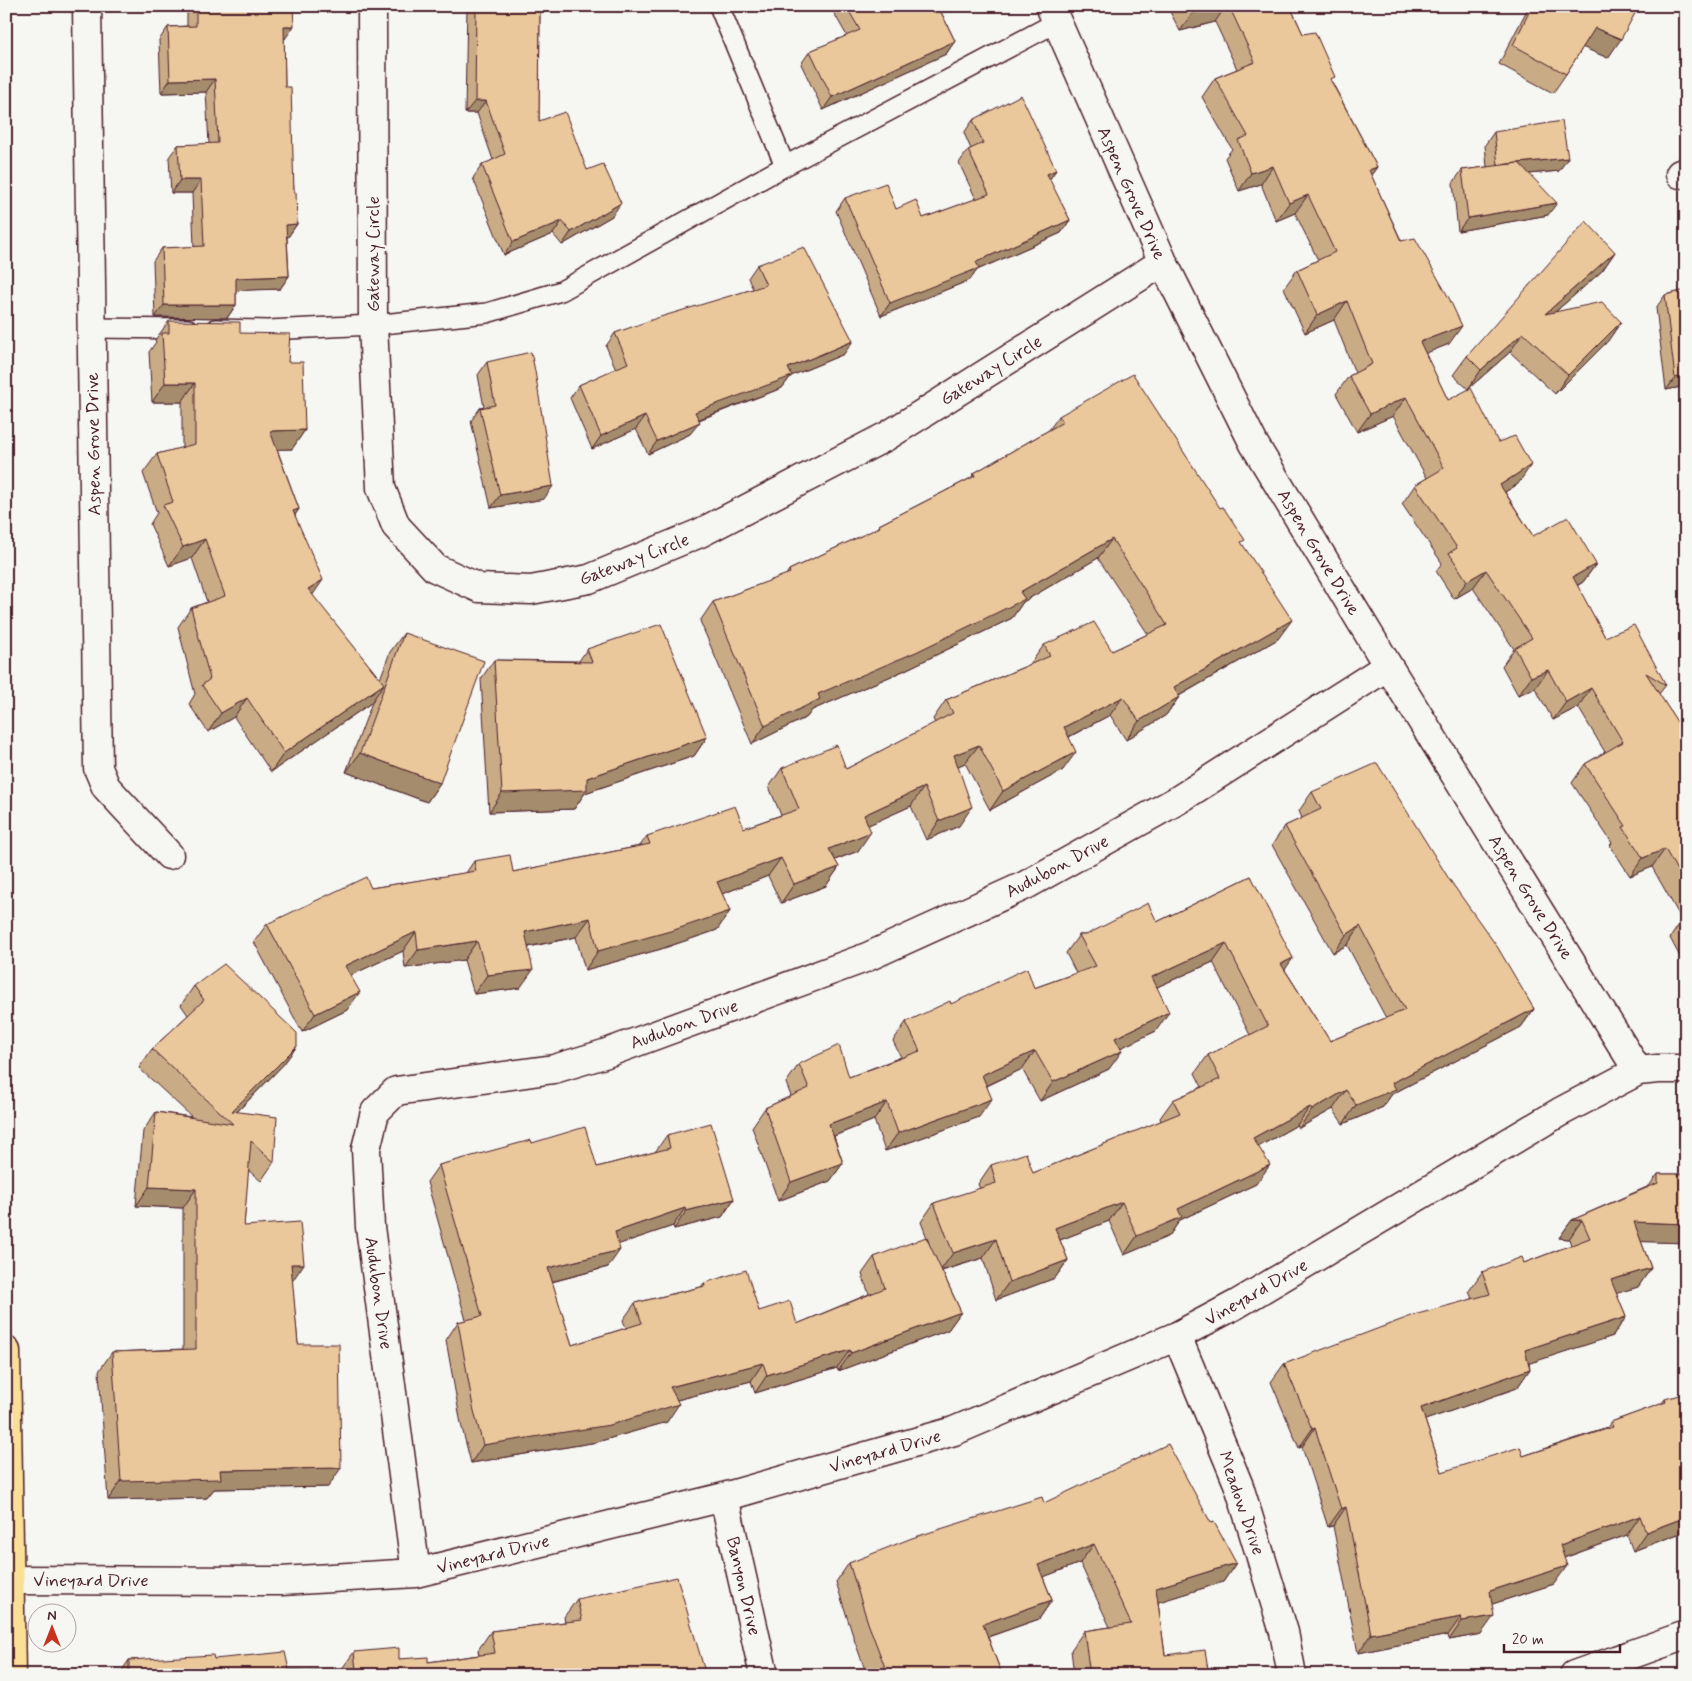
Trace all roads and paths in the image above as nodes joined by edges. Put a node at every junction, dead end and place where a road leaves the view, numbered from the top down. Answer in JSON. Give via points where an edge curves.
{"nodes":[{"id":1,"x":87,"y":6,"type":"edge"},
{"id":2,"x":372,"y":6,"type":"edge"},
{"id":3,"x":719,"y":6,"type":"edge"},
{"id":4,"x":1053,"y":14,"type":"edge"},
{"id":5,"x":784,"y":166,"type":"junction"},
{"id":6,"x":1163,"y":262,"type":"junction"},
{"id":7,"x":373,"y":325,"type":"junction"},
{"id":8,"x":91,"y":328,"type":"junction"},
{"id":9,"x":1388,"y":666,"type":"junction"},
{"id":10,"x":169,"y":855,"type":"dead end"},
{"id":11,"x":1686,"y":1069,"type":"edge"},
{"id":12,"x":1638,"y":1070,"type":"junction"},
{"id":13,"x":1177,"y":1336,"type":"junction"},
{"id":14,"x":6,"y":1351,"type":"edge"},
{"id":15,"x":724,"y":1497,"type":"junction"},
{"id":16,"x":416,"y":1573,"type":"junction"},
{"id":17,"x":8,"y":1580,"type":"edge"},
{"id":18,"x":1686,"y":1635,"type":"edge"},
{"id":19,"x":11,"y":1675,"type":"edge"},
{"id":20,"x":764,"y":1675,"type":"edge"},
{"id":21,"x":1292,"y":1675,"type":"edge"},
{"id":22,"x":1574,"y":1675,"type":"edge"}],
"edges":[{"from":1,"to":8,"type":"street","name":"Aspen Grove Drive"},
{"from":2,"to":7,"type":"street","name":"Gateway Circle"},
{"from":3,"to":5,"type":"lane"},
{"from":4,"to":5,"type":"lane"},
{"from":4,"to":6,"type":"street","name":"Aspen Grove Drive"},
{"from":5,"to":7,"type":"lane","via":[[561,291],[488,313]]},
{"from":6,"to":7,"type":"street","name":"Gateway Circle","via":[[887,436],[700,534],[589,579],[531,590],[479,588],[435,568],[396,526],[381,488]]},
{"from":6,"to":9,"type":"street","name":"Aspen Grove Drive","via":[[1254,444]]},
{"from":7,"to":8,"type":"lane","via":[[268,330]]},
{"from":8,"to":10,"type":"street","name":"Aspen Grove Drive","via":[[98,768],[106,787]]},
{"from":9,"to":12,"type":"street","name":"Aspen Grove Drive"},
{"from":9,"to":16,"type":"street","name":"Audubon Drive","via":[[1178,800],[1026,885],[865,958],[604,1054],[554,1069],[396,1091],[376,1112],[366,1149],[370,1227]]},
{"from":11,"to":12,"type":"street","name":"Vineyard Drive"},
{"from":12,"to":13,"type":"street","name":"Vineyard Drive","via":[[1560,1112],[1237,1304]]},
{"from":13,"to":15,"type":"street","name":"Vineyard Drive","via":[[954,1431]]},
{"from":13,"to":21,"type":"street","name":"Meadow Drive","via":[[1239,1486],[1284,1632]]},
{"from":14,"to":17,"type":"main road"},
{"from":15,"to":16,"type":"street","name":"Vineyard Drive"},
{"from":15,"to":20,"type":"street","name":"Banyon Drive"},
{"from":16,"to":17,"type":"street","name":"Vineyard Drive","via":[[281,1581]]},
{"from":17,"to":19,"type":"main road"},
{"from":18,"to":22,"type":"street"}]}
